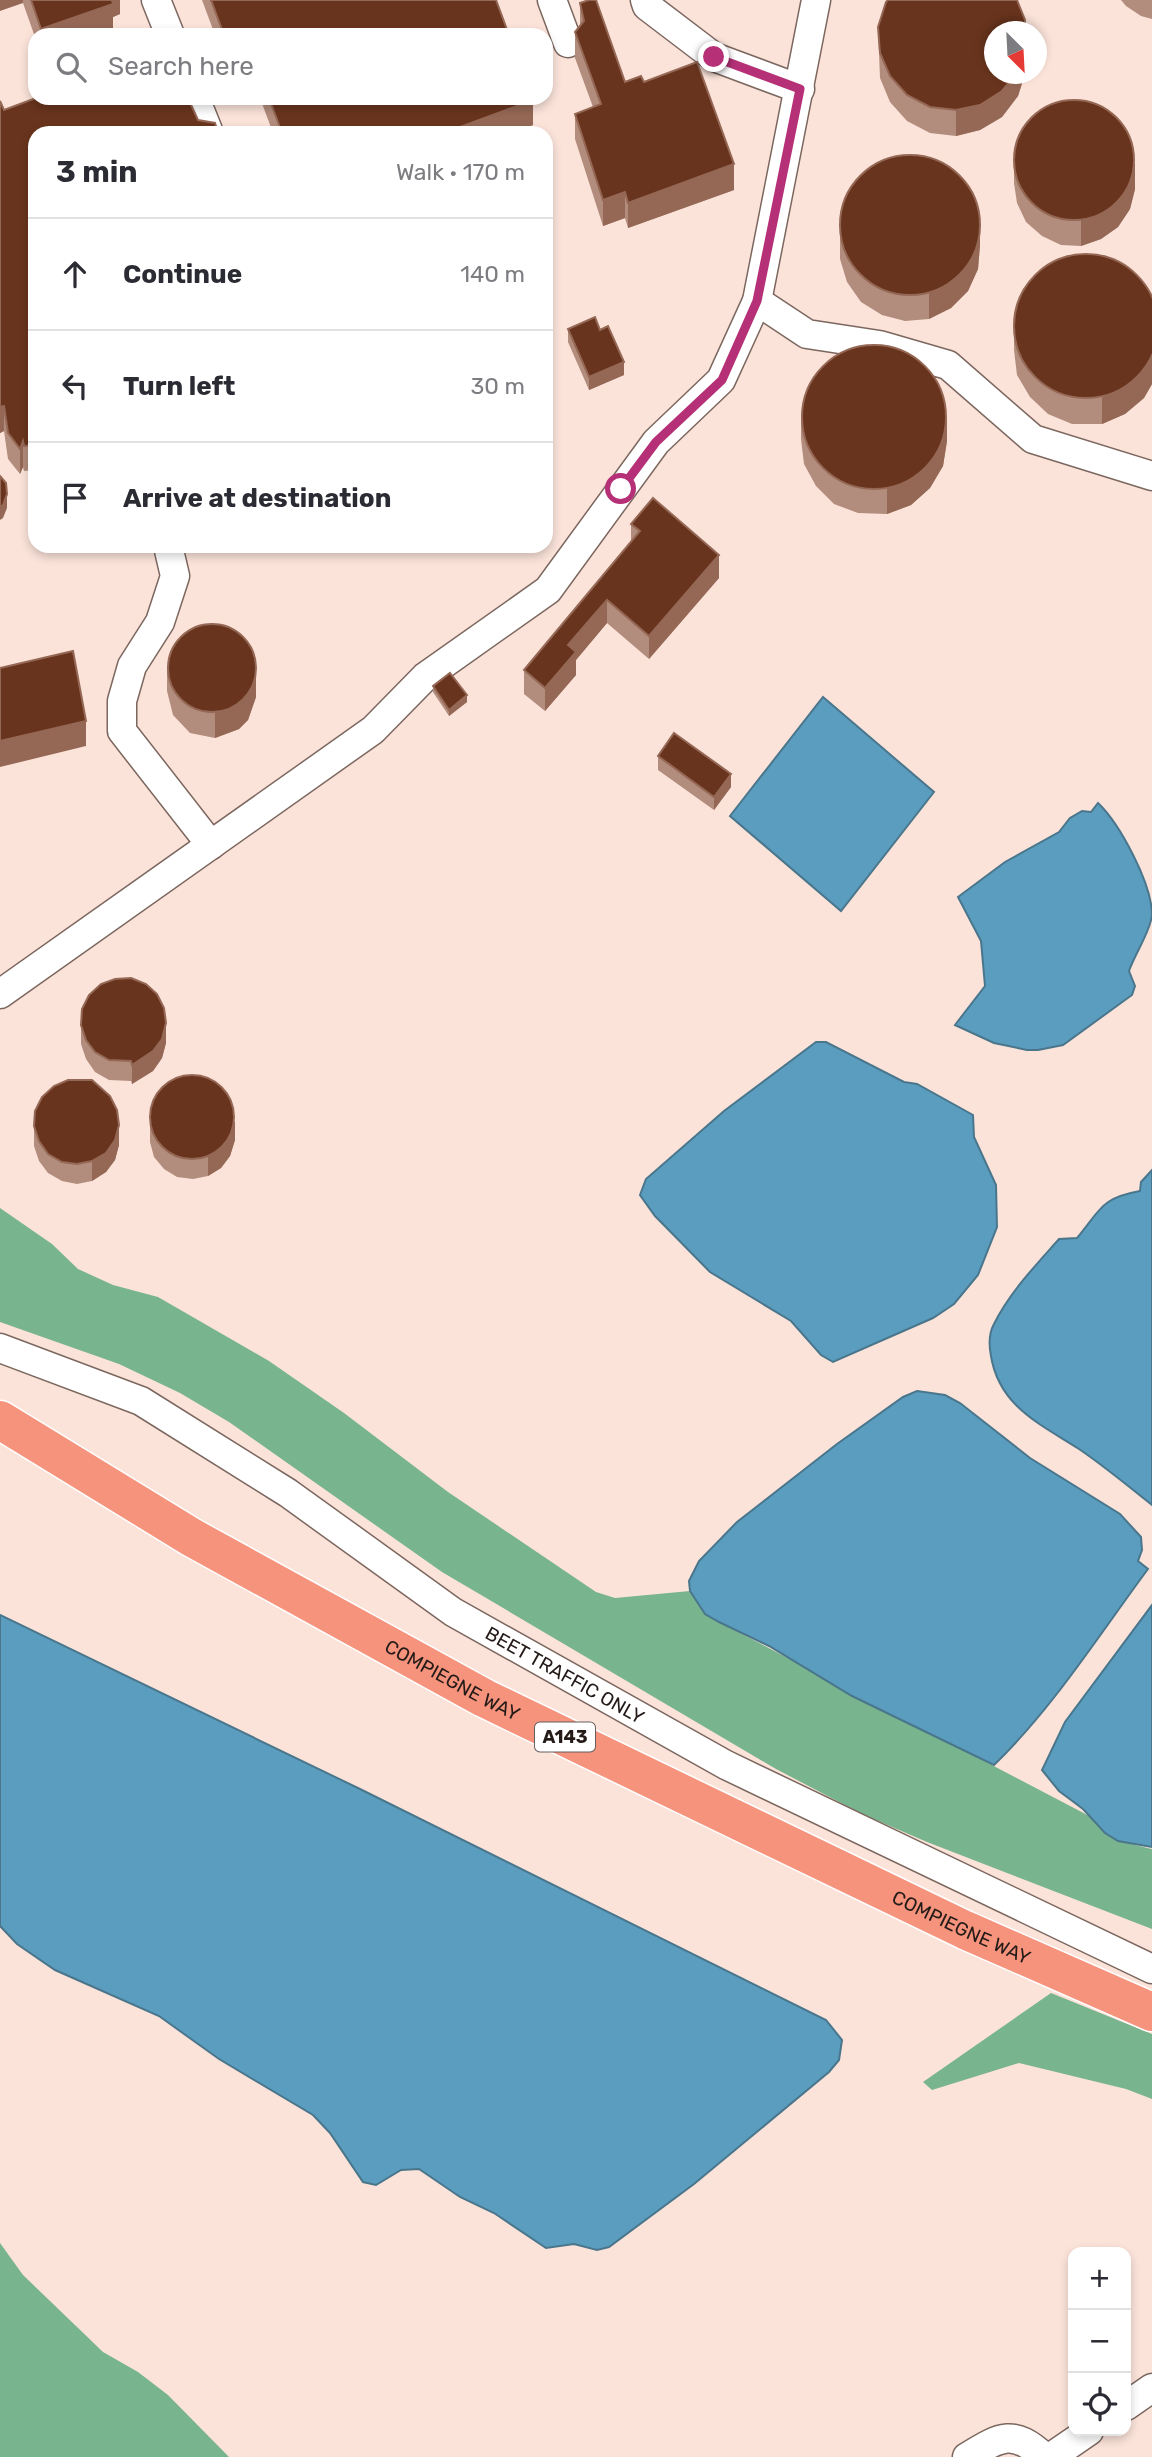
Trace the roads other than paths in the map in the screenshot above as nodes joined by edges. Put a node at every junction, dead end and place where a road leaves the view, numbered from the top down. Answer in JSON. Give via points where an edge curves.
{"nodes":[{"id":1,"x":156,"y":0,"type":"edge"},
{"id":2,"x":552,"y":0,"type":"edge"},
{"id":3,"x":645,"y":0,"type":"edge"},
{"id":4,"x":816,"y":0,"type":"edge"},
{"id":5,"x":167,"y":28,"type":"edge"},
{"id":6,"x":568,"y":43,"type":"dead end"},
{"id":7,"x":800,"y":89,"type":"junction"},
{"id":8,"x":198,"y":105,"type":"edge"},
{"id":9,"x":206,"y":126,"type":"edge"},
{"id":10,"x":757,"y":301,"type":"junction"},
{"id":11,"x":1152,"y":476,"type":"edge"},
{"id":12,"x":169,"y":553,"type":"edge"},
{"id":13,"x":211,"y":845,"type":"junction"},
{"id":14,"x":0,"y":994,"type":"edge"},
{"id":15,"x":0,"y":1348,"type":"edge"},
{"id":16,"x":0,"y":1420,"type":"edge"},
{"id":17,"x":1152,"y":1969,"type":"edge"},
{"id":18,"x":1152,"y":2012,"type":"edge"},
{"id":19,"x":1152,"y":2388,"type":"edge"},
{"id":20,"x":1131,"y":2403,"type":"edge"},
{"id":21,"x":1082,"y":2436,"type":"edge"},
{"id":22,"x":967,"y":2457,"type":"edge"},
{"id":23,"x":1044,"y":2457,"type":"edge"},
{"id":24,"x":1051,"y":2457,"type":"edge"}],
"edges":[{"from":1,"to":5,"type":"lane"},
{"from":2,"to":6,"type":"lane"},
{"from":3,"to":7,"type":"lane","via":[[714,57]]},
{"from":4,"to":7,"type":"lane"},
{"from":7,"to":10,"type":"lane"},
{"from":8,"to":9,"type":"lane"},
{"from":10,"to":11,"type":"lane","via":[[807,334],[879,345],[948,365],[1033,439]]},
{"from":10,"to":13,"type":"lane","via":[[722,380],[656,442],[548,590],[425,677],[373,730]]},
{"from":12,"to":13,"type":"lane","via":[[175,576],[160,622],[132,666],[122,701],[122,731]]},
{"from":13,"to":14,"type":"lane"},
{"from":15,"to":17,"type":"lane","name":"BEET TRAFFIC ONLY","via":[[141,1401],[288,1493],[453,1612],[726,1765]]},
{"from":16,"to":18,"type":"highway","name":"COMPIEGNE WAY","number":"A143","via":[[191,1537],[484,1698],[965,1930]]},
{"from":19,"to":20,"type":"lane"},
{"from":21,"to":24,"type":"lane"},
{"from":22,"to":23,"type":"lane","via":[[997,2439],[1027,2441]]}]}
